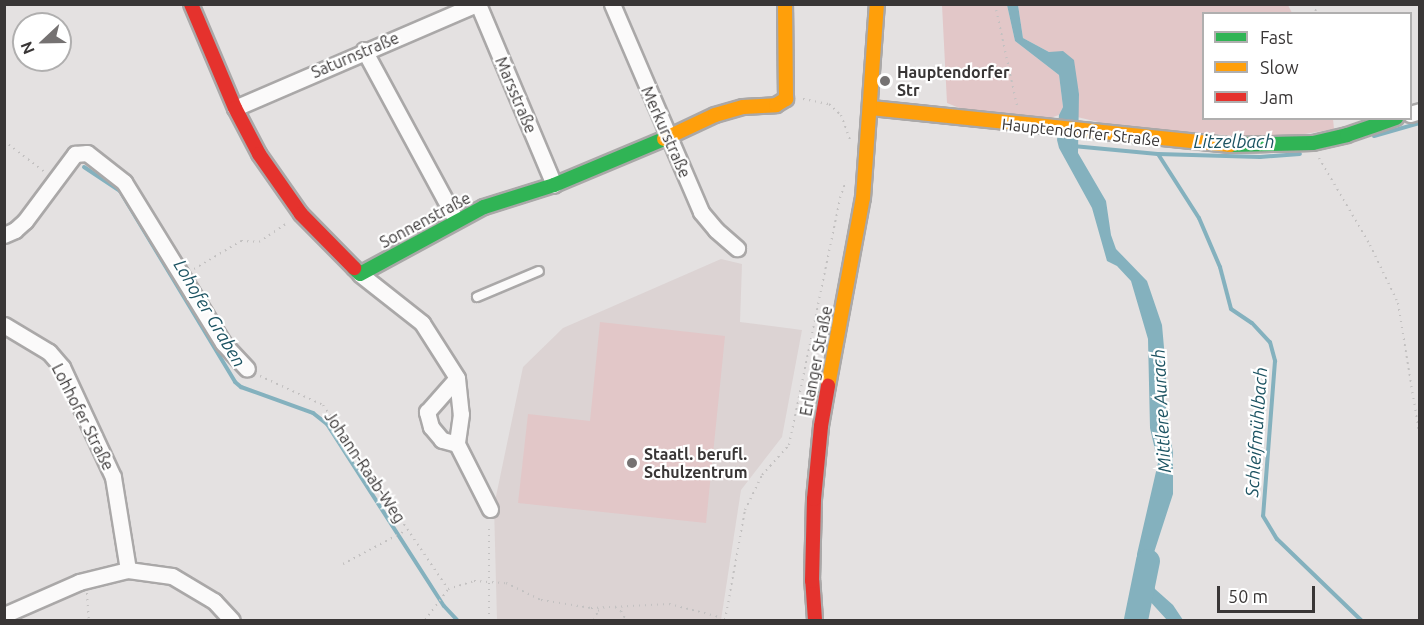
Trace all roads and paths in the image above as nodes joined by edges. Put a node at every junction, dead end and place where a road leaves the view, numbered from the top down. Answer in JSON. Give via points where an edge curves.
{"nodes":[{"id":1,"x":191,"y":4,"type":"edge"},
{"id":2,"x":477,"y":4,"type":"edge"},
{"id":3,"x":612,"y":4,"type":"edge"},
{"id":4,"x":785,"y":4,"type":"edge"},
{"id":5,"x":877,"y":4,"type":"edge"},
{"id":6,"x":995,"y":4,"type":"edge"},
{"id":7,"x":364,"y":50,"type":"junction"},
{"id":8,"x":786,"y":99,"type":"junction"},
{"id":9,"x":235,"y":108,"type":"junction"},
{"id":10,"x":871,"y":108,"type":"junction"},
{"id":11,"x":1017,"y":108,"type":"dead end"},
{"id":12,"x":1390,"y":120,"type":"edge"},
{"id":13,"x":669,"y":135,"type":"junction"},
{"id":14,"x":4,"y":141,"type":"edge"},
{"id":15,"x":851,"y":142,"type":"dead end"},
{"id":16,"x":1313,"y":143,"type":"junction"},
{"id":17,"x":847,"y":178,"type":"dead end"},
{"id":18,"x":55,"y":180,"type":"junction"},
{"id":19,"x":554,"y":185,"type":"junction"},
{"id":20,"x":302,"y":214,"type":"junction"},
{"id":21,"x":456,"y":220,"type":"junction"},
{"id":22,"x":4,"y":235,"type":"edge"},
{"id":23,"x":737,"y":248,"type":"dead end"},
{"id":24,"x":539,"y":271,"type":"dead end"},
{"id":25,"x":360,"y":274,"type":"junction"},
{"id":26,"x":182,"y":276,"type":"junction"},
{"id":27,"x":477,"y":297,"type":"dead end"},
{"id":28,"x":4,"y":325,"type":"edge"},
{"id":29,"x":246,"y":369,"type":"joint"},
{"id":30,"x":457,"y":378,"type":"junction"},
{"id":31,"x":1419,"y":439,"type":"edge"},
{"id":32,"x":456,"y":444,"type":"junction"},
{"id":33,"x":490,"y":509,"type":"joint"},
{"id":34,"x":407,"y":530,"type":"junction"},
{"id":35,"x":343,"y":564,"type":"dead end"},
{"id":36,"x":128,"y":570,"type":"junction"},
{"id":37,"x":86,"y":580,"type":"junction"},
{"id":38,"x":488,"y":582,"type":"junction"},
{"id":39,"x":448,"y":589,"type":"junction"},
{"id":40,"x":609,"y":606,"type":"junction"},
{"id":41,"x":4,"y":615,"type":"edge"},
{"id":42,"x":89,"y":621,"type":"edge"},
{"id":43,"x":232,"y":621,"type":"edge"},
{"id":44,"x":425,"y":621,"type":"edge"},
{"id":45,"x":489,"y":621,"type":"edge"},
{"id":46,"x":594,"y":621,"type":"edge"},
{"id":47,"x":626,"y":621,"type":"edge"},
{"id":48,"x":724,"y":621,"type":"edge"},
{"id":49,"x":815,"y":621,"type":"edge"}],
"edges":[{"from":1,"to":9,"type":"street"},
{"from":2,"to":7,"type":"street","name":"Saturnstraße"},
{"from":2,"to":19,"type":"street","name":"Marsstraße"},
{"from":3,"to":13,"type":"street","name":"Merkurstraße"},
{"from":4,"to":8,"type":"street"},
{"from":5,"to":10,"type":"street","name":"Erlanger Straße"},
{"from":6,"to":11,"type":"path"},
{"from":7,"to":9,"type":"street","name":"Saturnstraße"},
{"from":7,"to":21,"type":"street"},
{"from":8,"to":13,"type":"street","name":"Sonnenstraße","via":[[776,105],[743,107],[715,115]]},
{"from":8,"to":15,"type":"path","via":[[829,104],[841,115]]},
{"from":9,"to":20,"type":"street","via":[[259,154]]},
{"from":10,"to":16,"type":"street","name":"Hauptendorfer Straße","via":[[1215,145]]},
{"from":10,"to":49,"type":"street","name":"Erlanger Straße","via":[[863,198],[821,426],[814,499]]},
{"from":12,"to":16,"type":"street","name":"Hauptendorfer Straße"},
{"from":13,"to":19,"type":"street","name":"Sonnenstraße","via":[[624,158]]},
{"from":13,"to":23,"type":"street","name":"Merkurstraße","via":[[701,212]]},
{"from":14,"to":18,"type":"path"},
{"from":16,"to":31,"type":"path","via":[[1398,303]]},
{"from":17,"to":48,"type":"path","via":[[789,445],[762,475],[745,510]]},
{"from":18,"to":22,"type":"street","via":[[25,221]]},
{"from":18,"to":26,"type":"street","via":[[75,154],[87,153],[124,182]]},
{"from":19,"to":21,"type":"street","name":"Sonnenstraße"},
{"from":20,"to":25,"type":"street"},
{"from":20,"to":26,"type":"path","via":[[259,242],[241,241]]},
{"from":21,"to":25,"type":"street","name":"Sonnenstraße"},
{"from":24,"to":27,"type":"lane"},
{"from":25,"to":30,"type":"street","via":[[422,323]]},
{"from":26,"to":29,"type":"street","via":[[223,343]]},
{"from":28,"to":36,"type":"street","name":"Lohhofer Straße","via":[[48,352],[62,367],[113,477]]},
{"from":29,"to":34,"type":"path","name":"Johann-Raab-Weg","via":[[323,405]]},
{"from":30,"to":32,"type":"street","via":[[461,414]]},
{"from":30,"to":32,"type":"street","via":[[427,412],[431,427],[442,440]]},
{"from":32,"to":33,"type":"street"},
{"from":33,"to":38,"type":"path"},
{"from":34,"to":35,"type":"path"},
{"from":34,"to":39,"type":"path","name":"Johann-Raab-Weg"},
{"from":36,"to":37,"type":"street"},
{"from":36,"to":43,"type":"street","via":[[172,576],[214,601]]},
{"from":37,"to":41,"type":"street"},
{"from":37,"to":42,"type":"path"},
{"from":38,"to":39,"type":"path","via":[[474,581]]},
{"from":38,"to":40,"type":"path","via":[[506,583],[541,600],[591,608]]},
{"from":38,"to":45,"type":"path"},
{"from":39,"to":44,"type":"path"},
{"from":40,"to":46,"type":"path","via":[[598,611]]},
{"from":40,"to":47,"type":"path","via":[[621,611]]},
{"from":40,"to":48,"type":"path","via":[[669,604]]}]}
